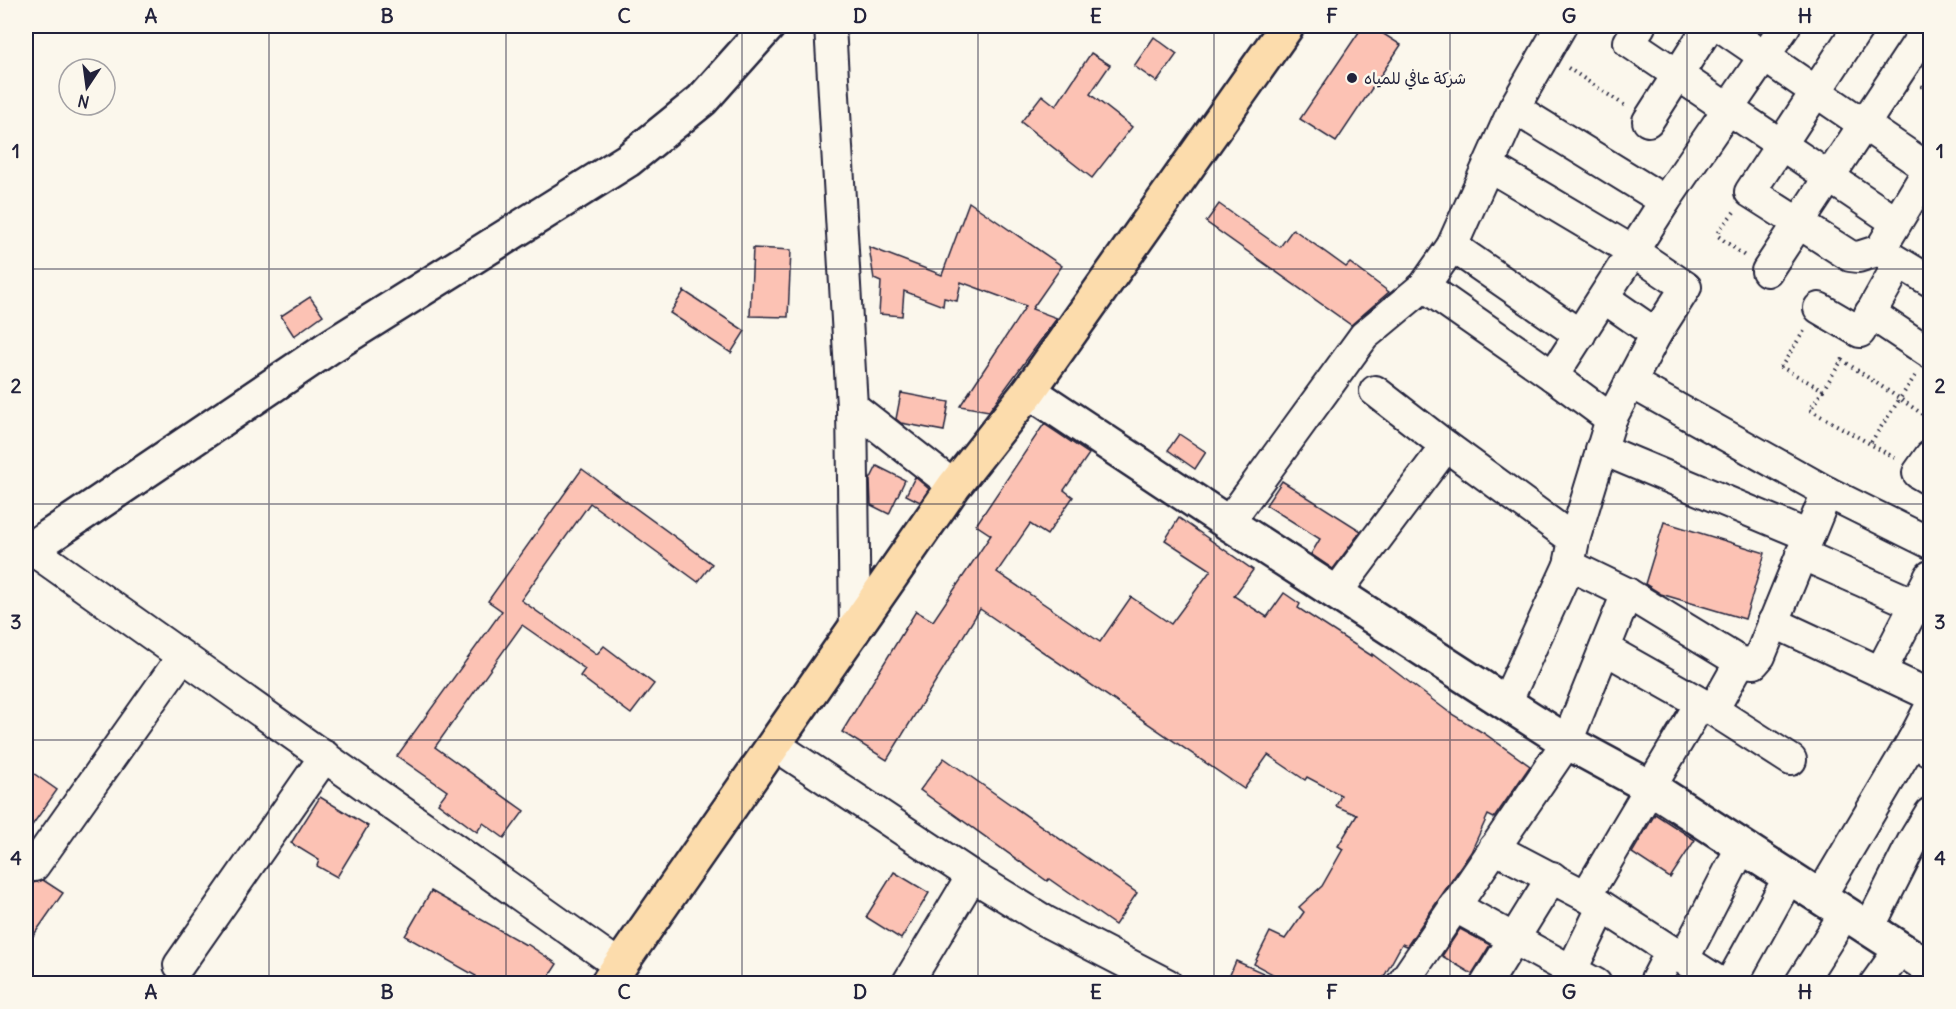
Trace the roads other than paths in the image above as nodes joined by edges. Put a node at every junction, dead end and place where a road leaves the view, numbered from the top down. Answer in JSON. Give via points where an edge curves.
{"nodes":[{"id":1,"x":768,"y":26,"type":"edge"},
{"id":2,"x":830,"y":26,"type":"edge"},
{"id":3,"x":1287,"y":26,"type":"edge"},
{"id":4,"x":1561,"y":26,"type":"edge"},
{"id":5,"x":1640,"y":26,"type":"edge"},
{"id":6,"x":1709,"y":26,"type":"edge"},
{"id":7,"x":1720,"y":26,"type":"edge"},
{"id":8,"x":1785,"y":26,"type":"edge"},
{"id":9,"x":1859,"y":26,"type":"edge"},
{"id":10,"x":1929,"y":26,"type":"edge"},
{"id":11,"x":1764,"y":56,"type":"junction"},
{"id":12,"x":1679,"y":76,"type":"junction"},
{"id":13,"x":1815,"y":91,"type":"junction"},
{"id":14,"x":1514,"y":108,"type":"junction"},
{"id":15,"x":1729,"y":109,"type":"junction"},
{"id":16,"x":1648,"y":121,"type":"road end"},
{"id":17,"x":1864,"y":124,"type":"junction"},
{"id":18,"x":1780,"y":144,"type":"junction"},
{"id":19,"x":1489,"y":166,"type":"junction"},
{"id":20,"x":1930,"y":168,"type":"edge"},
{"id":21,"x":1830,"y":177,"type":"junction"},
{"id":22,"x":1665,"y":201,"type":"junction"},
{"id":23,"x":1896,"y":222,"type":"junction"},
{"id":24,"x":1799,"y":223,"type":"junction"},
{"id":25,"x":1452,"y":246,"type":"junction"},
{"id":26,"x":1634,"y":252,"type":"junction"},
{"id":27,"x":1889,"y":256,"type":"junction"},
{"id":28,"x":1767,"y":271,"type":"dead end"},
{"id":29,"x":1930,"y":282,"type":"edge"},
{"id":30,"x":1424,"y":286,"type":"junction"},
{"id":31,"x":1604,"y":298,"type":"junction"},
{"id":32,"x":1819,"y":308,"type":"road end"},
{"id":33,"x":1870,"y":313,"type":"junction"},
{"id":34,"x":1656,"y":334,"type":"junction"},
{"id":35,"x":1580,"y":335,"type":"junction"},
{"id":36,"x":1930,"y":353,"type":"edge"},
{"id":37,"x":1553,"y":375,"type":"junction"},
{"id":38,"x":1630,"y":382,"type":"junction"},
{"id":39,"x":1029,"y":391,"type":"junction"},
{"id":40,"x":1375,"y":391,"type":"dead end"},
{"id":41,"x":852,"y":406,"type":"junction"},
{"id":42,"x":1611,"y":419,"type":"junction"},
{"id":43,"x":1446,"y":446,"type":"junction"},
{"id":44,"x":1601,"y":449,"type":"junction"},
{"id":45,"x":1930,"y":456,"type":"edge"},
{"id":46,"x":1930,"y":480,"type":"edge"},
{"id":47,"x":954,"y":486,"type":"junction"},
{"id":48,"x":1827,"y":492,"type":"junction"},
{"id":49,"x":1228,"y":523,"type":"junction"},
{"id":50,"x":1930,"y":543,"type":"edge"},
{"id":51,"x":1805,"y":545,"type":"junction"},
{"id":52,"x":28,"y":550,"type":"edge"},
{"id":53,"x":1572,"y":553,"type":"junction"},
{"id":54,"x":1930,"y":576,"type":"edge"},
{"id":55,"x":1336,"y":593,"type":"junction"},
{"id":56,"x":1627,"y":593,"type":"junction"},
{"id":57,"x":1923,"y":607,"type":"edge"},
{"id":58,"x":1773,"y":622,"type":"junction"},
{"id":59,"x":855,"y":631,"type":"junction"},
{"id":60,"x":1605,"y":649,"type":"junction"},
{"id":61,"x":182,"y":657,"type":"junction"},
{"id":62,"x":1740,"y":662,"type":"junction"},
{"id":63,"x":1881,"y":671,"type":"junction"},
{"id":64,"x":1930,"y":694,"type":"edge"},
{"id":65,"x":1506,"y":703,"type":"junction"},
{"id":66,"x":1707,"y":707,"type":"junction"},
{"id":67,"x":1930,"y":707,"type":"edge"},
{"id":68,"x":1567,"y":742,"type":"junction"},
{"id":69,"x":775,"y":745,"type":"junction"},
{"id":70,"x":1922,"y":746,"type":"edge"},
{"id":71,"x":325,"y":756,"type":"junction"},
{"id":72,"x":1791,"y":760,"type":"dead end"},
{"id":73,"x":1650,"y":787,"type":"junction"},
{"id":74,"x":1930,"y":813,"type":"edge"},
{"id":75,"x":1742,"y":846,"type":"junction"},
{"id":76,"x":1494,"y":848,"type":"junction"},
{"id":77,"x":34,"y":866,"type":"dead end"},
{"id":78,"x":972,"y":876,"type":"junction"},
{"id":79,"x":1552,"y":877,"type":"junction"},
{"id":80,"x":1789,"y":877,"type":"junction"},
{"id":81,"x":1594,"y":902,"type":"junction"},
{"id":82,"x":1454,"y":906,"type":"junction"},
{"id":83,"x":1845,"y":913,"type":"junction"},
{"id":84,"x":1512,"y":938,"type":"junction"},
{"id":85,"x":1900,"y":949,"type":"junction"},
{"id":86,"x":1677,"y":954,"type":"junction"},
{"id":87,"x":179,"y":965,"type":"dead end"},
{"id":88,"x":1930,"y":967,"type":"edge"},
{"id":89,"x":613,"y":975,"type":"edge"},
{"id":90,"x":1578,"y":979,"type":"edge"},
{"id":91,"x":1154,"y":981,"type":"edge"},
{"id":92,"x":907,"y":984,"type":"edge"},
{"id":93,"x":1402,"y":984,"type":"edge"},
{"id":94,"x":1486,"y":984,"type":"edge"},
{"id":95,"x":1654,"y":984,"type":"edge"},
{"id":96,"x":1722,"y":984,"type":"edge"},
{"id":97,"x":1730,"y":984,"type":"edge"},
{"id":98,"x":1800,"y":984,"type":"edge"},
{"id":99,"x":1875,"y":984,"type":"edge"}],
"edges":[{"from":1,"to":52,"type":"street","via":[[702,100],[628,160],[328,348]]},
{"from":2,"to":41,"type":"street"},
{"from":3,"to":39,"type":"main road"},
{"from":4,"to":14,"type":"street"},
{"from":5,"to":12,"type":"street","via":[[1629,42]]},
{"from":6,"to":12,"type":"street"},
{"from":7,"to":11,"type":"street"},
{"from":8,"to":11,"type":"street"},
{"from":9,"to":13,"type":"street"},
{"from":10,"to":17,"type":"street"},
{"from":11,"to":13,"type":"street"},
{"from":11,"to":15,"type":"street"},
{"from":12,"to":15,"type":"street"},
{"from":12,"to":16,"type":"street"},
{"from":13,"to":17,"type":"street"},
{"from":13,"to":18,"type":"street"},
{"from":14,"to":19,"type":"street"},
{"from":14,"to":22,"type":"street"},
{"from":15,"to":18,"type":"street"},
{"from":15,"to":22,"type":"street"},
{"from":17,"to":20,"type":"street"},
{"from":17,"to":21,"type":"street"},
{"from":18,"to":21,"type":"street"},
{"from":18,"to":24,"type":"street","via":[[1750,192]]},
{"from":19,"to":25,"type":"street"},
{"from":19,"to":26,"type":"street"},
{"from":20,"to":23,"type":"street"},
{"from":21,"to":23,"type":"street"},
{"from":21,"to":24,"type":"street"},
{"from":22,"to":26,"type":"street"},
{"from":23,"to":27,"type":"street"},
{"from":24,"to":27,"type":"street","via":[[1850,256]]},
{"from":24,"to":28,"type":"street"},
{"from":25,"to":30,"type":"street"},
{"from":25,"to":35,"type":"street"},
{"from":26,"to":31,"type":"street"},
{"from":26,"to":34,"type":"street","via":[[1686,287]]},
{"from":27,"to":29,"type":"street"},
{"from":27,"to":33,"type":"street"},
{"from":30,"to":37,"type":"street"},
{"from":30,"to":49,"type":"street","via":[[1364,336]]},
{"from":31,"to":34,"type":"street"},
{"from":31,"to":35,"type":"street"},
{"from":32,"to":33,"type":"street","via":[[1860,332]]},
{"from":33,"to":36,"type":"street"},
{"from":34,"to":38,"type":"street"},
{"from":35,"to":37,"type":"street"},
{"from":37,"to":42,"type":"street"},
{"from":38,"to":42,"type":"street"},
{"from":38,"to":48,"type":"street"},
{"from":39,"to":47,"type":"main road"},
{"from":39,"to":49,"type":"street"},
{"from":40,"to":43,"type":"street"},
{"from":41,"to":47,"type":"street"},
{"from":41,"to":59,"type":"street"},
{"from":42,"to":44,"type":"street"},
{"from":43,"to":53,"type":"street"},
{"from":43,"to":55,"type":"street"},
{"from":44,"to":51,"type":"street"},
{"from":44,"to":53,"type":"street"},
{"from":45,"to":46,"type":"street","via":[[1918,473]]},
{"from":47,"to":59,"type":"main road"},
{"from":48,"to":50,"type":"street"},
{"from":48,"to":51,"type":"street"},
{"from":49,"to":55,"type":"street"},
{"from":51,"to":57,"type":"street"},
{"from":51,"to":58,"type":"street"},
{"from":52,"to":61,"type":"street"},
{"from":53,"to":56,"type":"street"},
{"from":53,"to":65,"type":"street"},
{"from":54,"to":57,"type":"street"},
{"from":55,"to":65,"type":"street"},
{"from":56,"to":60,"type":"street"},
{"from":56,"to":62,"type":"street"},
{"from":57,"to":63,"type":"street"},
{"from":58,"to":62,"type":"street","via":[[1760,656],[1754,663]]},
{"from":58,"to":63,"type":"street"},
{"from":59,"to":69,"type":"main road"},
{"from":60,"to":66,"type":"street"},
{"from":60,"to":68,"type":"street"},
{"from":61,"to":71,"type":"street"},
{"from":61,"to":77,"type":"street"},
{"from":62,"to":66,"type":"street"},
{"from":63,"to":64,"type":"street"},
{"from":65,"to":68,"type":"street"},
{"from":66,"to":72,"type":"street"},
{"from":66,"to":73,"type":"street"},
{"from":67,"to":70,"type":"street"},
{"from":68,"to":73,"type":"street"},
{"from":68,"to":76,"type":"street"},
{"from":69,"to":78,"type":"street"},
{"from":69,"to":89,"type":"main road"},
{"from":70,"to":83,"type":"street"},
{"from":71,"to":87,"type":"street"},
{"from":71,"to":89,"type":"street"},
{"from":73,"to":75,"type":"street"},
{"from":73,"to":81,"type":"street"},
{"from":74,"to":83,"type":"street","via":[[1913,841]]},
{"from":75,"to":80,"type":"street"},
{"from":75,"to":86,"type":"street"},
{"from":76,"to":79,"type":"street"},
{"from":76,"to":82,"type":"street"},
{"from":78,"to":91,"type":"street"},
{"from":78,"to":92,"type":"street"},
{"from":79,"to":81,"type":"street"},
{"from":79,"to":84,"type":"street"},
{"from":80,"to":83,"type":"street"},
{"from":80,"to":97,"type":"street"},
{"from":81,"to":86,"type":"street"},
{"from":81,"to":90,"type":"street"},
{"from":82,"to":84,"type":"street"},
{"from":82,"to":93,"type":"street"},
{"from":83,"to":85,"type":"street"},
{"from":83,"to":98,"type":"street"},
{"from":84,"to":90,"type":"street"},
{"from":84,"to":94,"type":"street"},
{"from":85,"to":88,"type":"street"},
{"from":85,"to":99,"type":"street"},
{"from":86,"to":95,"type":"street"},
{"from":86,"to":96,"type":"street"}]}
